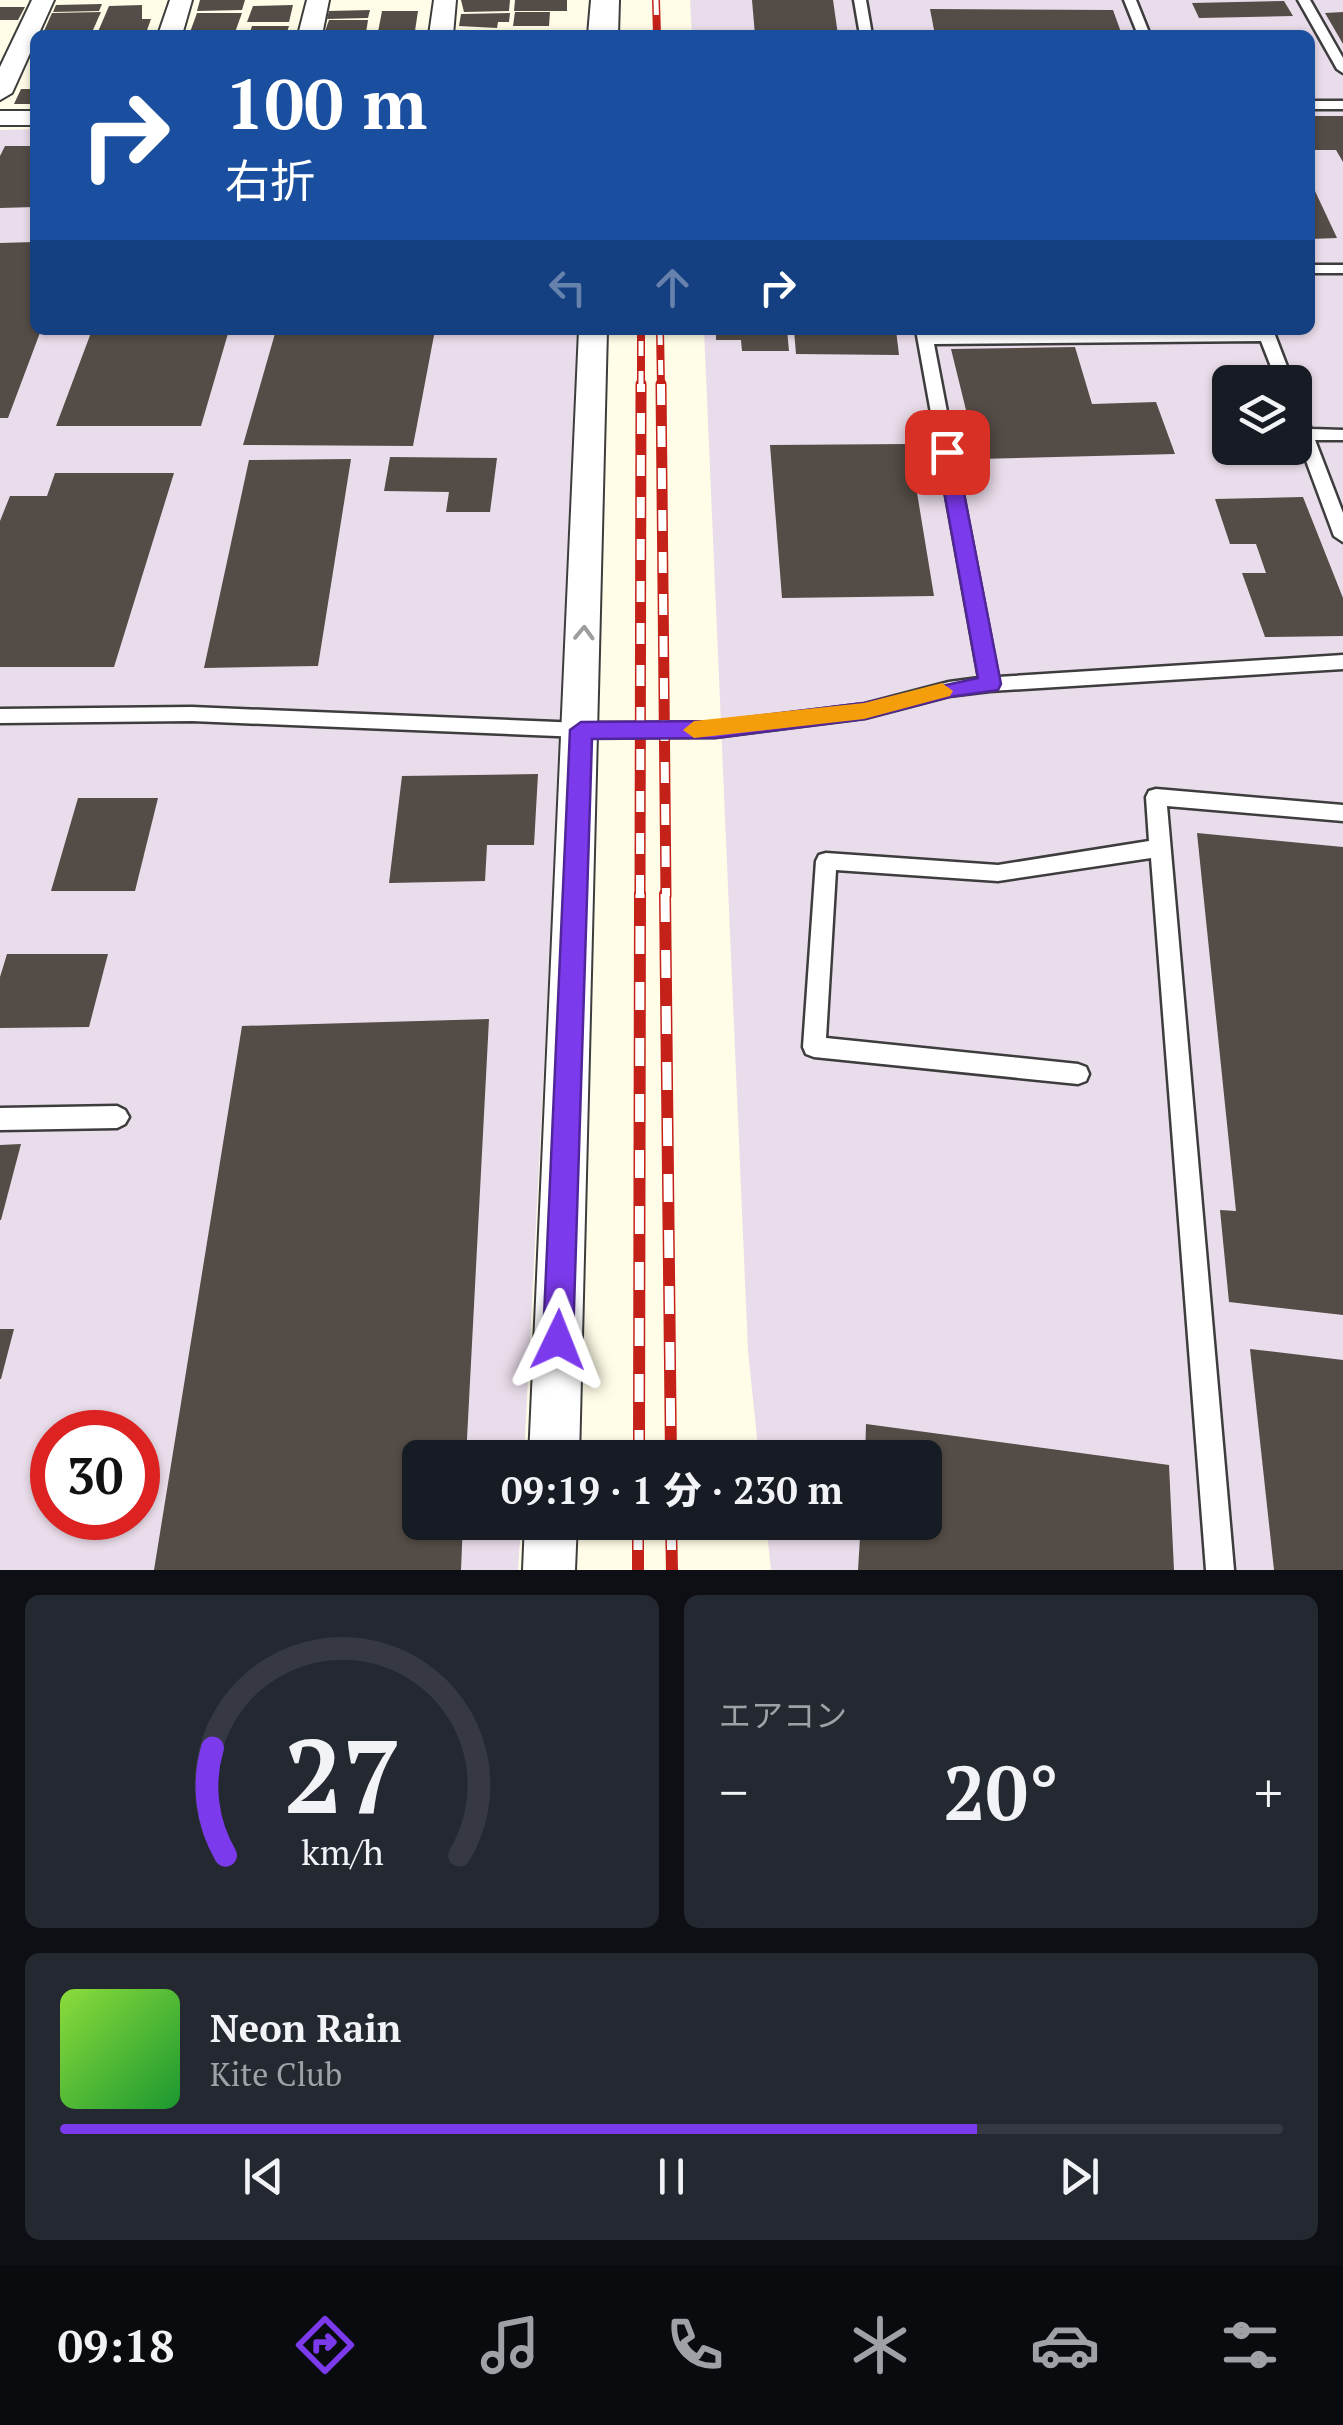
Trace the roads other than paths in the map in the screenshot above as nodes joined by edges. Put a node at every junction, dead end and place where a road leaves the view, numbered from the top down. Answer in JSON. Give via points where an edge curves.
{"nodes":[{"id":1,"x":43,"y":0,"type":"edge"},
{"id":2,"x":181,"y":0,"type":"edge"},
{"id":3,"x":318,"y":0,"type":"edge"},
{"id":4,"x":445,"y":0,"type":"edge"},
{"id":5,"x":604,"y":0,"type":"edge"},
{"id":6,"x":860,"y":0,"type":"edge"},
{"id":7,"x":1130,"y":0,"type":"edge"},
{"id":8,"x":1304,"y":0,"type":"edge"},
{"id":9,"x":172,"y":30,"type":"edge"},
{"id":10,"x":311,"y":30,"type":"edge"},
{"id":11,"x":442,"y":30,"type":"edge"},
{"id":12,"x":603,"y":30,"type":"edge"},
{"id":13,"x":865,"y":30,"type":"edge"},
{"id":14,"x":1142,"y":30,"type":"edge"},
{"id":15,"x":1343,"y":69,"type":"edge"},
{"id":16,"x":0,"y":93,"type":"edge"},
{"id":17,"x":1315,"y":105,"type":"edge"},
{"id":18,"x":1343,"y":105,"type":"edge"},
{"id":19,"x":0,"y":118,"type":"edge"},
{"id":20,"x":30,"y":118,"type":"edge"},
{"id":21,"x":1343,"y":268,"type":"edge"},
{"id":22,"x":1315,"y":269,"type":"edge"},
{"id":23,"x":593,"y":335,"type":"edge"},
{"id":24,"x":925,"y":335,"type":"edge"},
{"id":25,"x":1267,"y":335,"type":"edge"},
{"id":26,"x":1278,"y":365,"type":"edge"},
{"id":27,"x":1312,"y":434,"type":"edge"},
{"id":28,"x":1343,"y":435,"type":"edge"},
{"id":29,"x":1312,"y":453,"type":"edge"},
{"id":30,"x":1343,"y":536,"type":"edge"},
{"id":31,"x":1343,"y":662,"type":"edge"},
{"id":32,"x":990,"y":684,"type":"junction"},
{"id":33,"x":0,"y":716,"type":"edge"},
{"id":34,"x":581,"y":730,"type":"junction"},
{"id":35,"x":1343,"y":813,"type":"edge"},
{"id":36,"x":1159,"y":848,"type":"junction"},
{"id":37,"x":1078,"y":1074,"type":"dead end"},
{"id":38,"x":117,"y":1117,"type":"dead end"},
{"id":39,"x":0,"y":1119,"type":"edge"},
{"id":40,"x":555,"y":1440,"type":"edge"},
{"id":41,"x":551,"y":1540,"type":"edge"},
{"id":42,"x":550,"y":1570,"type":"edge"},
{"id":43,"x":1220,"y":1570,"type":"edge"}],
"edges":[{"from":1,"to":16,"type":"street"},
{"from":2,"to":9,"type":"street"},
{"from":3,"to":10,"type":"street"},
{"from":4,"to":11,"type":"street"},
{"from":5,"to":12,"type":"street"},
{"from":6,"to":13,"type":"lane"},
{"from":7,"to":14,"type":"lane"},
{"from":8,"to":15,"type":"lane"},
{"from":17,"to":18,"type":"lane"},
{"from":19,"to":20,"type":"street"},
{"from":21,"to":22,"type":"lane"},
{"from":34,"to":23,"type":"street","one_way":true},
{"from":24,"to":32,"type":"lane"},
{"from":25,"to":26,"type":"lane"},
{"from":27,"to":28,"type":"lane"},
{"from":29,"to":30,"type":"lane"},
{"from":31,"to":32,"type":"lane"},
{"from":32,"to":34,"type":"lane","via":[[864,711],[715,730]]},
{"from":33,"to":34,"type":"lane","via":[[192,714]]},
{"from":34,"to":40,"type":"street"},
{"from":35,"to":36,"type":"lane","via":[[1156,797]]},
{"from":36,"to":37,"type":"lane","via":[[998,873],[826,861],[814,1048]]},
{"from":36,"to":43,"type":"lane"},
{"from":38,"to":39,"type":"lane"},
{"from":41,"to":42,"type":"street"}]}
